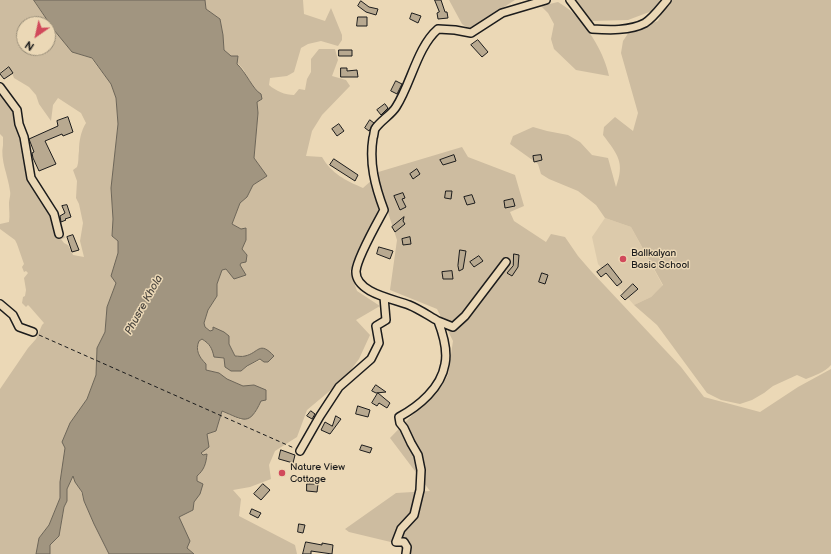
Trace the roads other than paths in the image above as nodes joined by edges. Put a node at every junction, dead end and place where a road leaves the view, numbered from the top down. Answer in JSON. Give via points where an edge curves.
{"nodes":[{"id":1,"x":545,"y":0,"type":"edge"},
{"id":2,"x":552,"y":0,"type":"edge"},
{"id":3,"x":570,"y":0,"type":"edge"},
{"id":4,"x":667,"y":0,"type":"edge"},
{"id":5,"x":0,"y":87,"type":"edge"},
{"id":6,"x":59,"y":234,"type":"dead end"},
{"id":7,"x":506,"y":262,"type":"dead end"},
{"id":8,"x":384,"y":297,"type":"junction"},
{"id":9,"x":0,"y":304,"type":"edge"},
{"id":10,"x":438,"y":321,"type":"junction"},
{"id":11,"x":33,"y":332,"type":"road end"},
{"id":12,"x":300,"y":451,"type":"road end"},
{"id":13,"x":406,"y":554,"type":"edge"}],
"edges":[{"from":1,"to":2,"type":"street"},
{"from":1,"to":8,"type":"street","via":[[502,13],[471,33],[438,29],[432,34],[416,63],[396,107],[375,129],[372,167],[384,210],[356,271],[357,279],[364,288]]},
{"from":3,"to":4,"type":"street","via":[[592,29],[612,30],[646,22]]},
{"from":5,"to":6,"type":"street","via":[[17,110],[31,178],[54,214]]},
{"from":7,"to":10,"type":"street","via":[[465,316],[452,327]]},
{"from":8,"to":10,"type":"street","via":[[409,305]]},
{"from":8,"to":12,"type":"street","via":[[386,320],[376,326],[379,343],[371,359],[339,388]]},
{"from":9,"to":11,"type":"street","via":[[13,315],[19,327]]},
{"from":10,"to":13,"type":"street","via":[[444,338],[445,364],[441,375],[431,392],[399,417],[418,455],[421,470],[420,490],[414,515],[401,530],[396,542],[404,542],[407,547]]}]}
